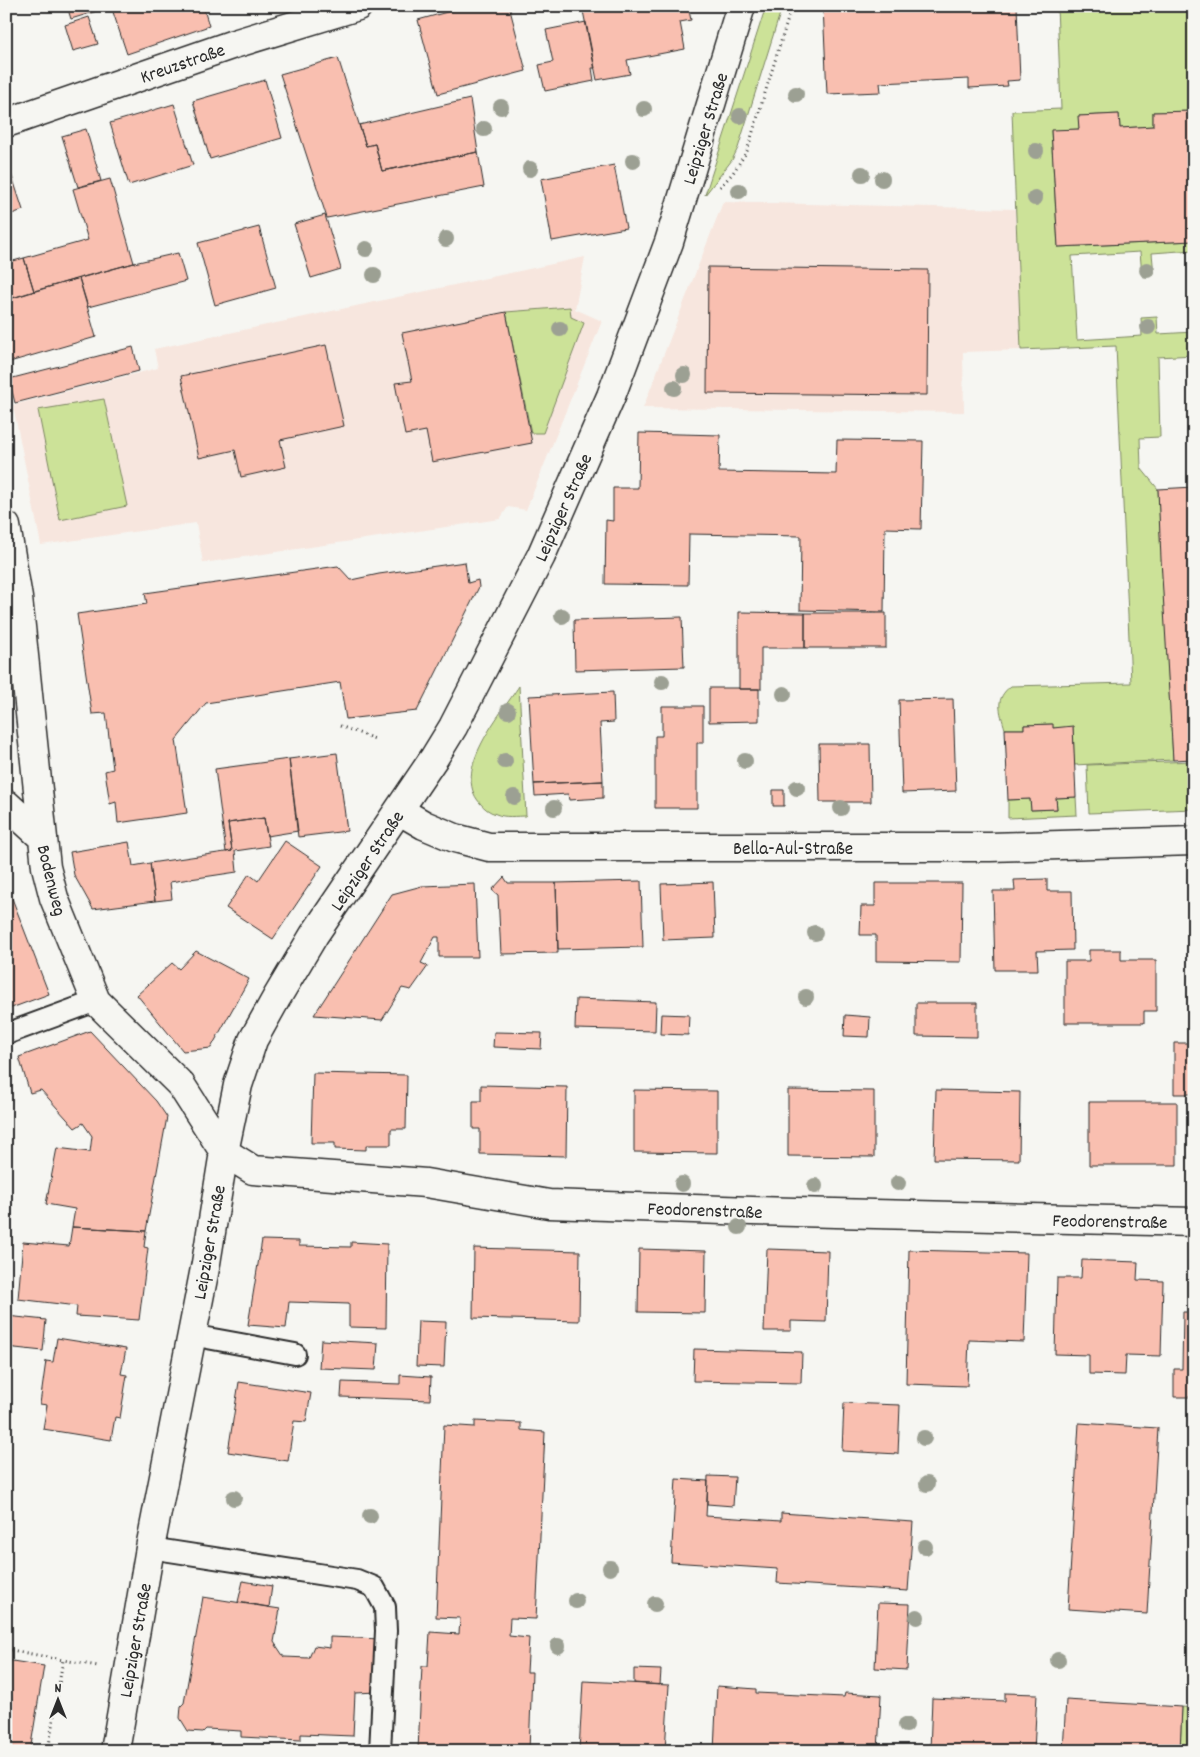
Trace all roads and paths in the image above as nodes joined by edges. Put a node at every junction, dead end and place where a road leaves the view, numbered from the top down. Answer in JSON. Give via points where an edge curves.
{"nodes":[{"id":1,"x":358,"y":6,"type":"edge"},
{"id":2,"x":741,"y":6,"type":"edge"},
{"id":3,"x":792,"y":6,"type":"edge"},
{"id":4,"x":6,"y":123,"type":"edge"},
{"id":5,"x":715,"y":194,"type":"dead end"},
{"id":6,"x":6,"y":526,"type":"edge"},
{"id":7,"x":340,"y":726,"type":"dead end"},
{"id":8,"x":375,"y":739,"type":"dead end"},
{"id":9,"x":6,"y":804,"type":"edge"},
{"id":10,"x":400,"y":811,"type":"junction"},
{"id":11,"x":42,"y":837,"type":"junction"},
{"id":12,"x":1194,"y":841,"type":"edge"},
{"id":13,"x":96,"y":1001,"type":"junction"},
{"id":14,"x":6,"y":1034,"type":"edge"},
{"id":15,"x":224,"y":1152,"type":"junction"},
{"id":16,"x":1194,"y":1222,"type":"edge"},
{"id":17,"x":191,"y":1335,"type":"junction"},
{"id":18,"x":295,"y":1354,"type":"dead end"},
{"id":19,"x":150,"y":1548,"type":"junction"},
{"id":20,"x":6,"y":1650,"type":"edge"},
{"id":21,"x":63,"y":1660,"type":"junction"},
{"id":22,"x":129,"y":1672,"type":"junction"},
{"id":23,"x":48,"y":1751,"type":"edge"},
{"id":24,"x":115,"y":1751,"type":"edge"},
{"id":25,"x":380,"y":1751,"type":"edge"}],
"edges":[{"from":1,"to":4,"type":"street","name":"Kreuzstraße","via":[[234,44]]},
{"from":2,"to":10,"type":"street","name":"Leipziger Straße","via":[[669,242],[611,396],[541,556],[453,727]]},
{"from":3,"to":5,"type":"path","via":[[747,151]]},
{"from":6,"to":11,"type":"street","name":"Bodenweg","via":[[18,598]]},
{"from":7,"to":8,"type":"path"},
{"from":9,"to":11,"type":"street"},
{"from":10,"to":12,"type":"street","name":"Bella-Aul-Straße","via":[[455,838],[489,847],[990,847]]},
{"from":10,"to":15,"type":"street","name":"Leipziger Straße","via":[[314,935],[253,1040],[238,1085]]},
{"from":11,"to":13,"type":"street","name":"Bodenweg","via":[[54,898]]},
{"from":13,"to":14,"type":"lane"},
{"from":13,"to":15,"type":"street","name":"Bodenweg","via":[[181,1084]]},
{"from":15,"to":16,"type":"street","name":"Feodorenstraße","via":[[253,1170],[426,1183],[549,1204]]},
{"from":15,"to":17,"type":"street","name":"Leipziger Straße"},
{"from":17,"to":18,"type":"lane"},
{"from":17,"to":19,"type":"street","name":"Leipziger Straße"},
{"from":19,"to":22,"type":"street","name":"Leipziger Straße"},
{"from":19,"to":25,"type":"lane","via":[[357,1580],[374,1587],[385,1608]]},
{"from":20,"to":21,"type":"path"},
{"from":21,"to":22,"type":"path"},
{"from":21,"to":23,"type":"path"},
{"from":22,"to":24,"type":"street","name":"Leipziger Straße"}]}
